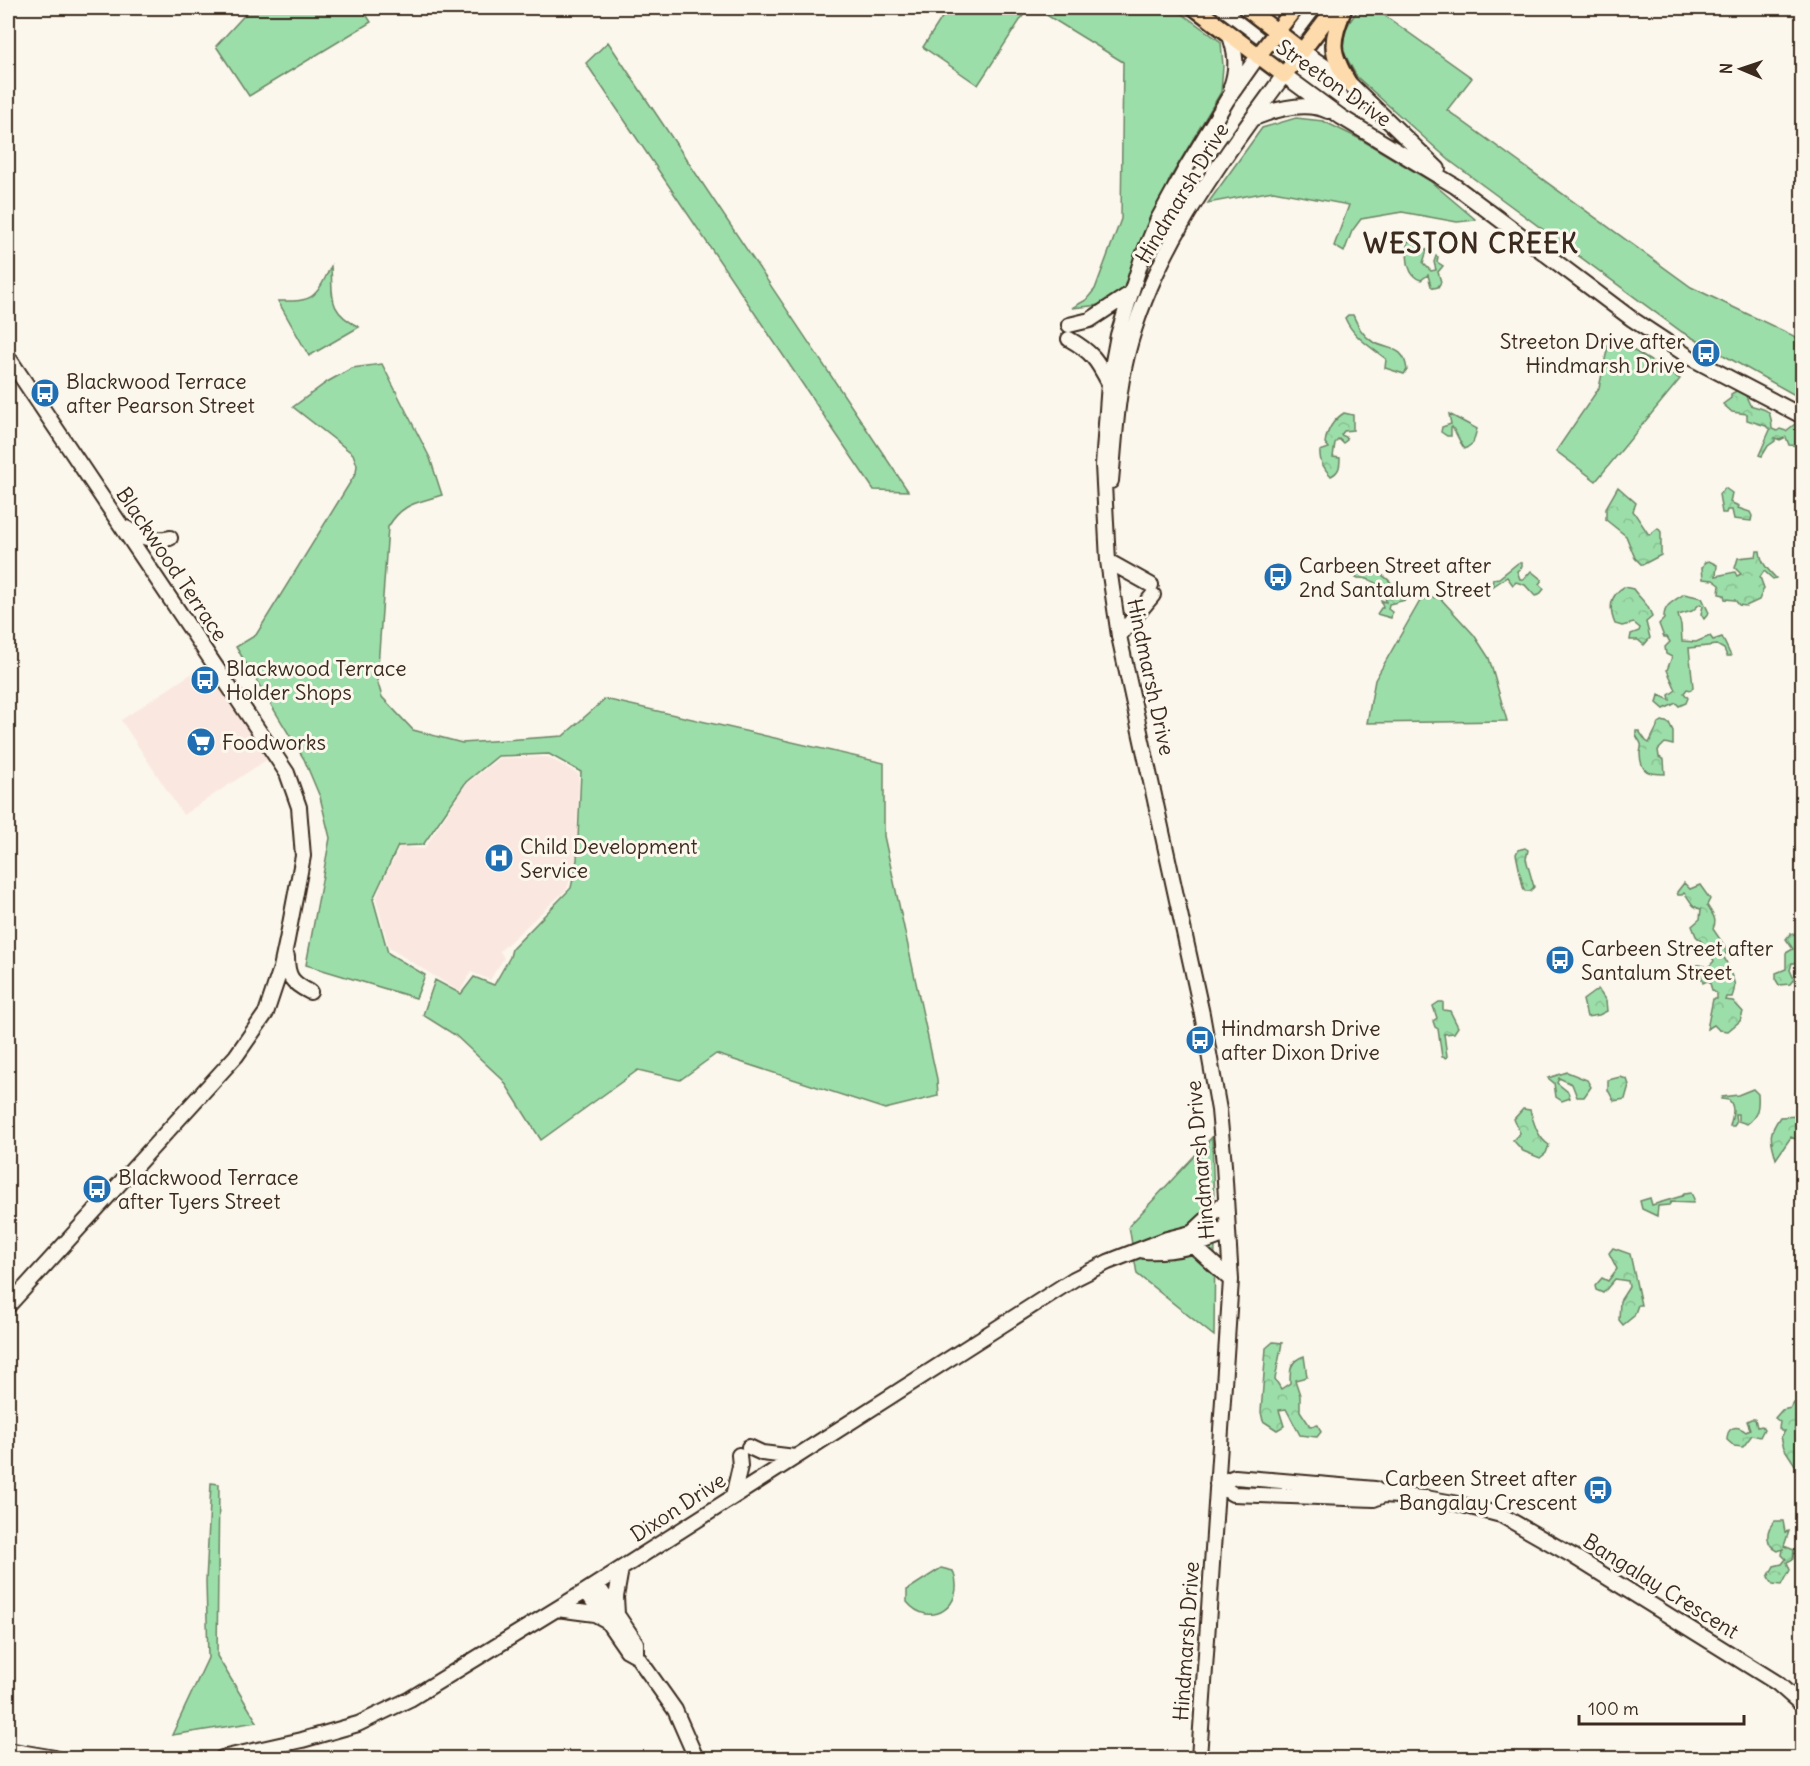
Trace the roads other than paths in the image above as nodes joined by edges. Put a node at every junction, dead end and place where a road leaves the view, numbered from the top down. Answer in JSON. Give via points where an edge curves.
{"nodes":[{"id":1,"x":1195,"y":8,"type":"edge"},
{"id":2,"x":1246,"y":8,"type":"edge"},
{"id":3,"x":1295,"y":8,"type":"edge"},
{"id":4,"x":1335,"y":8,"type":"edge"},
{"id":5,"x":1344,"y":8,"type":"edge"},
{"id":6,"x":1277,"y":31,"type":"junction"},
{"id":7,"x":1229,"y":33,"type":"junction"},
{"id":8,"x":1302,"y":51,"type":"junction"},
{"id":9,"x":1258,"y":56,"type":"junction"},
{"id":10,"x":1284,"y":75,"type":"junction"},
{"id":11,"x":1348,"y":82,"type":"junction"},
{"id":12,"x":1227,"y":100,"type":"junction"},
{"id":13,"x":1341,"y":117,"type":"junction"},
{"id":14,"x":1252,"y":119,"type":"junction"},
{"id":15,"x":1455,"y":186,"type":"junction"},
{"id":16,"x":1131,"y":293,"type":"junction"},
{"id":17,"x":8,"y":357,"type":"edge"},
{"id":18,"x":1109,"y":383,"type":"junction"},
{"id":19,"x":1803,"y":416,"type":"edge"},
{"id":20,"x":121,"y":525,"type":"junction"},
{"id":21,"x":1106,"y":532,"type":"junction"},
{"id":22,"x":170,"y":538,"type":"dead end"},
{"id":23,"x":1108,"y":561,"type":"junction"},
{"id":24,"x":1119,"y":636,"type":"junction"},
{"id":25,"x":287,"y":940,"type":"junction"},
{"id":26,"x":310,"y":992,"type":"dead end"},
{"id":27,"x":1226,"y":1201,"type":"junction"},
{"id":28,"x":1194,"y":1231,"type":"junction"},
{"id":29,"x":1228,"y":1233,"type":"junction"},
{"id":30,"x":1195,"y":1247,"type":"junction"},
{"id":31,"x":1138,"y":1251,"type":"junction"},
{"id":32,"x":1231,"y":1280,"type":"junction"},
{"id":33,"x":8,"y":1306,"type":"edge"},
{"id":34,"x":795,"y":1457,"type":"junction"},
{"id":35,"x":1217,"y":1484,"type":"junction"},
{"id":36,"x":733,"y":1496,"type":"junction"},
{"id":37,"x":621,"y":1569,"type":"junction"},
{"id":38,"x":591,"y":1588,"type":"junction"},
{"id":39,"x":557,"y":1609,"type":"junction"},
{"id":40,"x":612,"y":1618,"type":"junction"},
{"id":41,"x":1803,"y":1705,"type":"edge"},
{"id":42,"x":8,"y":1750,"type":"edge"},
{"id":43,"x":55,"y":1758,"type":"edge"},
{"id":44,"x":222,"y":1758,"type":"edge"},
{"id":45,"x":696,"y":1758,"type":"edge"},
{"id":46,"x":1199,"y":1758,"type":"edge"}],
"edges":[{"from":1,"to":7,"type":"main road","name":"Streeton Drive"},
{"from":2,"to":6,"type":"main road","name":"Streeton Drive"},
{"from":3,"to":6,"type":"main road","name":"Hindmarsh Drive"},
{"from":4,"to":8,"type":"main road","name":"Hindmarsh Drive"},
{"from":5,"to":11,"type":"main road","via":[[1333,48]]},
{"from":6,"to":8,"type":"main road","name":"Streeton Drive"},
{"from":6,"to":9,"type":"main road","name":"Hindmarsh Drive"},
{"from":7,"to":9,"type":"main road","name":"Streeton Drive"},
{"from":7,"to":12,"type":"main road","via":[[1236,72]]},
{"from":8,"to":10,"type":"main road","name":"Hindmarsh Drive"},
{"from":8,"to":11,"type":"main road","name":"Streeton Drive"},
{"from":9,"to":10,"type":"main road","name":"Streeton Drive"},
{"from":9,"to":12,"type":"main road","name":"Hindmarsh Drive"},
{"from":10,"to":13,"type":"main road","name":"Streeton Drive"},
{"from":10,"to":14,"type":"main road","name":"Hindmarsh Drive"},
{"from":11,"to":15,"type":"main road","name":"Streeton Drive"},
{"from":12,"to":16,"type":"main road","name":"Hindmarsh Drive","via":[[1158,219]]},
{"from":13,"to":14,"type":"main road","via":[[1320,108],[1294,108]]},
{"from":13,"to":15,"type":"main road","name":"Streeton Drive"},
{"from":14,"to":21,"type":"main road","name":"Hindmarsh Drive","via":[[1175,237],[1142,311],[1127,355],[1118,405]]},
{"from":15,"to":19,"type":"main road","name":"Streeton Drive","via":[[1632,319],[1691,358]]},
{"from":16,"to":18,"type":"main road","name":"Hindmarsh Drive"},
{"from":16,"to":18,"type":"main road","via":[[1069,332],[1088,350]]},
{"from":17,"to":20,"type":"main road","name":"Blackwood Terrace"},
{"from":18,"to":21,"type":"main road","name":"Hindmarsh Drive","via":[[1103,465]]},
{"from":20,"to":22,"type":"main road","via":[[141,537]]},
{"from":20,"to":25,"type":"main road","name":"Blackwood Terrace","via":[[287,773],[295,791],[302,821],[303,856]]},
{"from":21,"to":23,"type":"main road","name":"Hindmarsh Drive"},
{"from":23,"to":24,"type":"main road","name":"Hindmarsh Drive"},
{"from":23,"to":24,"type":"main road","via":[[1152,590]]},
{"from":24,"to":27,"type":"main road","name":"Hindmarsh Drive","via":[[1210,1053]]},
{"from":25,"to":26,"type":"main road","via":[[287,969],[296,985]]},
{"from":25,"to":33,"type":"main road","name":"Blackwood Terrace","via":[[266,1013],[236,1056]]},
{"from":27,"to":28,"type":"main road"},
{"from":27,"to":29,"type":"main road","name":"Hindmarsh Drive"},
{"from":28,"to":29,"type":"main road","name":"Dixon Drive","via":[[1210,1228]]},
{"from":28,"to":31,"type":"main road","name":"Dixon Drive"},
{"from":29,"to":30,"type":"main road","name":"Dixon Drive"},
{"from":29,"to":32,"type":"main road","name":"Hindmarsh Drive"},
{"from":30,"to":31,"type":"main road","name":"Dixon Drive"},
{"from":30,"to":32,"type":"main road"},
{"from":31,"to":34,"type":"main road","name":"Dixon Drive","via":[[1074,1279]]},
{"from":32,"to":35,"type":"main road","name":"Hindmarsh Drive"},
{"from":34,"to":36,"type":"main road","name":"Dixon Drive"},
{"from":34,"to":36,"type":"main road","via":[[744,1451]]},
{"from":35,"to":41,"type":"main road","name":"Bangalay Crescent","via":[[1233,1494],[1426,1498],[1501,1515],[1777,1683]]},
{"from":35,"to":46,"type":"main road","name":"Hindmarsh Drive"},
{"from":36,"to":37,"type":"main road","name":"Dixon Drive"},
{"from":37,"to":38,"type":"main road","name":"Dixon Drive"},
{"from":37,"to":40,"type":"main road"},
{"from":38,"to":39,"type":"main road","name":"Dixon Drive"},
{"from":38,"to":40,"type":"main road"},
{"from":39,"to":40,"type":"main road"},
{"from":39,"to":44,"type":"main road","name":"Dixon Drive","via":[[468,1665],[358,1724]]},
{"from":40,"to":45,"type":"main road","via":[[627,1650],[636,1655],[675,1710]]},
{"from":42,"to":43,"type":"main road"}]}
